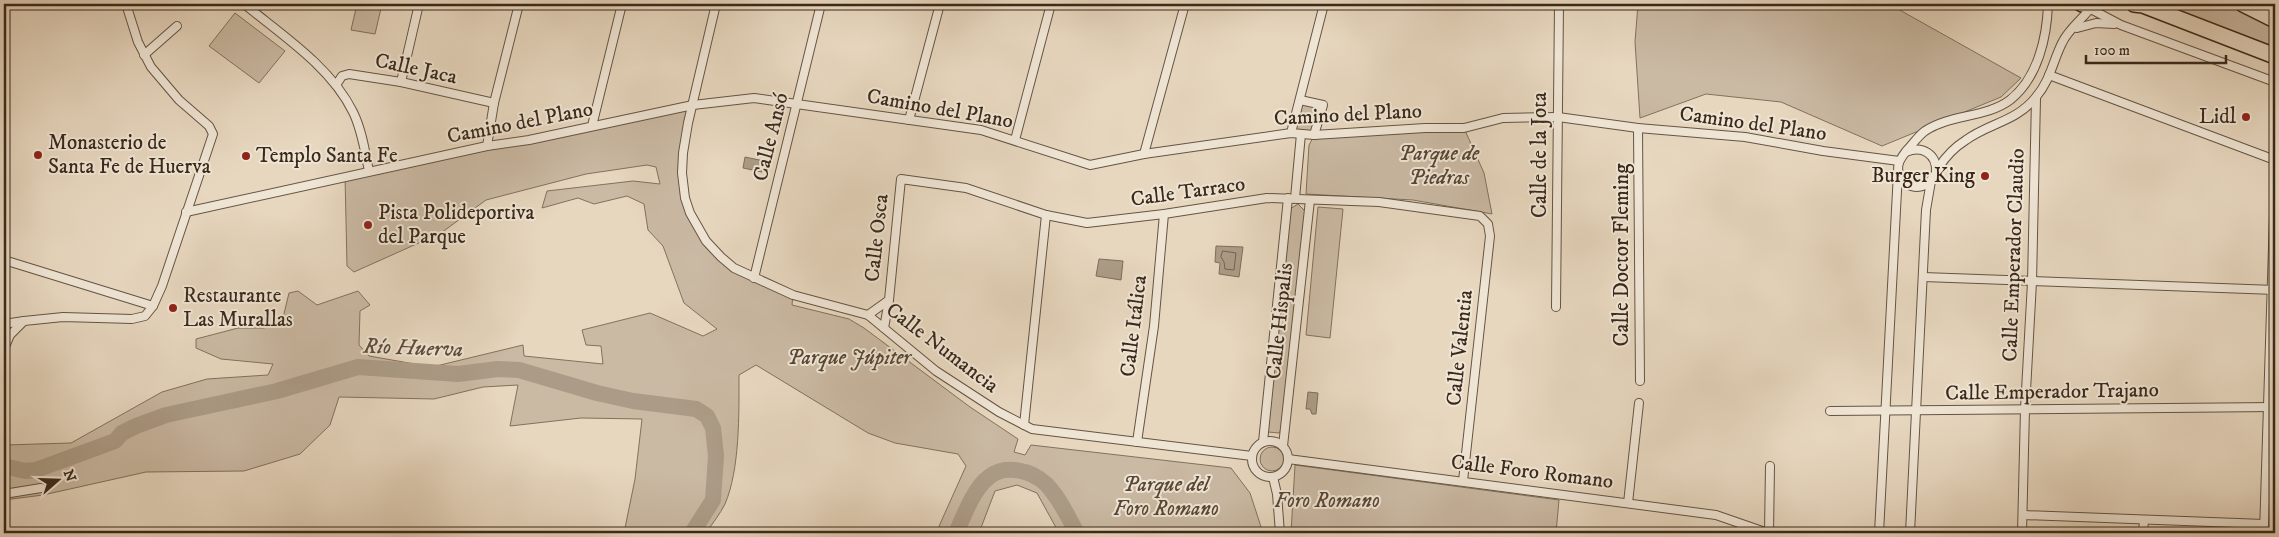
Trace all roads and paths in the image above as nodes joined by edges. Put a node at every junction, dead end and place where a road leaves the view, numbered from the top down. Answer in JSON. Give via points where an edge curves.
{"nodes":[{"id":1,"x":126,"y":4,"type":"edge"},
{"id":2,"x":244,"y":4,"type":"edge"},
{"id":3,"x":419,"y":4,"type":"edge"},
{"id":4,"x":519,"y":4,"type":"edge"},
{"id":5,"x":622,"y":4,"type":"edge"},
{"id":6,"x":716,"y":4,"type":"edge"},
{"id":7,"x":820,"y":4,"type":"edge"},
{"id":8,"x":940,"y":4,"type":"edge"},
{"id":9,"x":1051,"y":4,"type":"edge"},
{"id":10,"x":1185,"y":4,"type":"edge"},
{"id":11,"x":1324,"y":4,"type":"edge"},
{"id":12,"x":1558,"y":4,"type":"edge"},
{"id":13,"x":2048,"y":4,"type":"edge"},
{"id":14,"x":2134,"y":4,"type":"edge"},
{"id":15,"x":2244,"y":4,"type":"edge"},
{"id":16,"x":2089,"y":5,"type":"edge"},
{"id":17,"x":2275,"y":20,"type":"edge"},
{"id":18,"x":2121,"y":25,"type":"junction"},
{"id":19,"x":178,"y":26,"type":"dead end"},
{"id":20,"x":2071,"y":30,"type":"junction"},
{"id":21,"x":144,"y":55,"type":"junction"},
{"id":22,"x":2275,"y":56,"type":"edge"},
{"id":23,"x":2050,"y":75,"type":"junction"},
{"id":24,"x":400,"y":82,"type":"junction"},
{"id":25,"x":2275,"y":82,"type":"edge"},
{"id":26,"x":336,"y":85,"type":"junction"},
{"id":27,"x":2036,"y":98,"type":"junction"},
{"id":28,"x":1300,"y":100,"type":"junction"},
{"id":29,"x":494,"y":104,"type":"junction"},
{"id":30,"x":797,"y":104,"type":"junction"},
{"id":31,"x":693,"y":105,"type":"junction"},
{"id":32,"x":1558,"y":117,"type":"junction"},
{"id":33,"x":909,"y":120,"type":"junction"},
{"id":34,"x":592,"y":126,"type":"junction"},
{"id":35,"x":1638,"y":128,"type":"junction"},
{"id":36,"x":1291,"y":133,"type":"junction"},
{"id":37,"x":1301,"y":134,"type":"junction"},
{"id":38,"x":1314,"y":135,"type":"junction"},
{"id":39,"x":1014,"y":140,"type":"junction"},
{"id":40,"x":487,"y":146,"type":"junction"},
{"id":41,"x":1906,"y":152,"type":"junction"},
{"id":42,"x":1144,"y":154,"type":"junction"},
{"id":43,"x":2275,"y":160,"type":"edge"},
{"id":44,"x":1899,"y":161,"type":"junction"},
{"id":45,"x":368,"y":171,"type":"junction"},
{"id":46,"x":1898,"y":172,"type":"junction"},
{"id":47,"x":1936,"y":172,"type":"junction"},
{"id":48,"x":901,"y":179,"type":"joint"},
{"id":49,"x":1931,"y":181,"type":"junction"},
{"id":50,"x":2275,"y":183,"type":"edge"},
{"id":51,"x":1291,"y":198,"type":"junction"},
{"id":52,"x":1310,"y":200,"type":"junction"},
{"id":53,"x":186,"y":212,"type":"junction"},
{"id":54,"x":1164,"y":214,"type":"junction"},
{"id":55,"x":1046,"y":215,"type":"junction"},
{"id":56,"x":1485,"y":219,"type":"joint"},
{"id":57,"x":4,"y":260,"type":"edge"},
{"id":58,"x":1923,"y":277,"type":"junction"},
{"id":59,"x":754,"y":278,"type":"junction"},
{"id":60,"x":2032,"y":282,"type":"junction"},
{"id":61,"x":2274,"y":290,"type":"edge"},
{"id":62,"x":889,"y":300,"type":"junction"},
{"id":63,"x":153,"y":306,"type":"junction"},
{"id":64,"x":1556,"y":307,"type":"dead end"},
{"id":65,"x":868,"y":315,"type":"junction"},
{"id":66,"x":24,"y":320,"type":"junction"},
{"id":67,"x":4,"y":324,"type":"edge"},
{"id":68,"x":884,"y":328,"type":"junction"},
{"id":69,"x":4,"y":349,"type":"edge"},
{"id":70,"x":1640,"y":381,"type":"dead end"},
{"id":71,"x":1639,"y":403,"type":"dead end"},
{"id":72,"x":2272,"y":407,"type":"edge"},
{"id":73,"x":2025,"y":408,"type":"junction"},
{"id":74,"x":1830,"y":411,"type":"dead end"},
{"id":75,"x":1915,"y":411,"type":"junction"},
{"id":76,"x":1884,"y":412,"type":"junction"},
{"id":77,"x":1024,"y":425,"type":"junction"},
{"id":78,"x":1137,"y":442,"type":"junction"},
{"id":79,"x":1262,"y":442,"type":"junction"},
{"id":80,"x":1283,"y":446,"type":"junction"},
{"id":81,"x":1252,"y":456,"type":"junction"},
{"id":82,"x":1288,"y":459,"type":"junction"},
{"id":83,"x":1770,"y":466,"type":"dead end"},
{"id":84,"x":1272,"y":477,"type":"junction"},
{"id":85,"x":1463,"y":481,"type":"junction"},
{"id":86,"x":41,"y":488,"type":"dead end"},
{"id":87,"x":4,"y":494,"type":"edge"},
{"id":88,"x":1628,"y":503,"type":"junction"},
{"id":89,"x":2023,"y":515,"type":"junction"},
{"id":90,"x":2144,"y":520,"type":"junction"},
{"id":91,"x":2264,"y":524,"type":"junction"},
{"id":92,"x":1280,"y":533,"type":"edge"},
{"id":93,"x":1769,"y":533,"type":"edge"},
{"id":94,"x":1879,"y":533,"type":"edge"},
{"id":95,"x":1910,"y":533,"type":"edge"},
{"id":96,"x":2022,"y":533,"type":"edge"},
{"id":97,"x":2143,"y":533,"type":"edge"},
{"id":98,"x":2264,"y":533,"type":"edge"}],
"edges":[{"from":1,"to":21,"type":"street"},
{"from":2,"to":26,"type":"street","via":[[308,57]]},
{"from":3,"to":24,"type":"street"},
{"from":4,"to":29,"type":"street"},
{"from":5,"to":34,"type":"street"},
{"from":6,"to":31,"type":"street","name":"Calle Numancia"},
{"from":7,"to":30,"type":"street","name":"Calle Ansó"},
{"from":8,"to":33,"type":"street"},
{"from":9,"to":39,"type":"street"},
{"from":10,"to":42,"type":"street"},
{"from":11,"to":28,"type":"street"},
{"from":12,"to":32,"type":"street","name":"Calle de la Jota"},
{"from":13,"to":41,"type":"street","via":[[2041,50],[2018,92],[2000,105],[1937,125],[1926,131]]},
{"from":14,"to":22,"type":"highway"},
{"from":15,"to":17,"type":"highway"},
{"from":16,"to":18,"type":"street"},
{"from":16,"to":20,"type":"street"},
{"from":18,"to":20,"type":"street","via":[[2096,23]]},
{"from":18,"to":25,"type":"street"},
{"from":19,"to":21,"type":"street"},
{"from":20,"to":23,"type":"street","via":[[2062,42]]},
{"from":21,"to":53,"type":"street","via":[[161,80],[209,126],[213,134]]},
{"from":23,"to":27,"type":"street"},
{"from":23,"to":43,"type":"street"},
{"from":24,"to":26,"type":"street","name":"Calle Jaca","via":[[349,74],[342,76]]},
{"from":24,"to":29,"type":"street","name":"Calle Jaca"},
{"from":26,"to":45,"type":"street","via":[[354,112]]},
{"from":27,"to":47,"type":"street","via":[[2014,116],[1967,138]]},
{"from":27,"to":60,"type":"street","name":"Calle Emperador Claudio"},
{"from":28,"to":36,"type":"street"},
{"from":28,"to":38,"type":"street","via":[[1323,105]]},
{"from":29,"to":40,"type":"street"},
{"from":30,"to":31,"type":"street","name":"Camino del Plano","via":[[754,98]]},
{"from":30,"to":33,"type":"street","name":"Camino del Plano"},
{"from":30,"to":59,"type":"street","name":"Calle Ansó"},
{"from":31,"to":34,"type":"street","name":"Camino del Plano"},
{"from":31,"to":59,"type":"street","name":"Calle Numancia","via":[[682,162],[690,213],[706,242],[720,257]]},
{"from":32,"to":35,"type":"street","name":"Camino del Plano"},
{"from":32,"to":38,"type":"street","name":"Camino del Plano","via":[[1503,118],[1464,128]]},
{"from":32,"to":64,"type":"street","name":"Calle de la Jota"},
{"from":33,"to":39,"type":"street","name":"Camino del Plano","via":[[981,130]]},
{"from":34,"to":40,"type":"street","name":"Camino del Plano"},
{"from":35,"to":44,"type":"street","name":"Camino del Plano","via":[[1745,138]]},
{"from":35,"to":70,"type":"street","name":"Calle Doctor Fleming"},
{"from":36,"to":37,"type":"street","name":"Camino del Plano"},
{"from":36,"to":42,"type":"street","name":"Camino del Plano"},
{"from":37,"to":38,"type":"street","name":"Camino del Plano"},
{"from":37,"to":51,"type":"street","name":"Calle Hispalis"},
{"from":39,"to":42,"type":"street","name":"Camino del Plano","via":[[1090,165]]},
{"from":40,"to":45,"type":"street","name":"Camino del Plano"},
{"from":41,"to":44,"type":"street"},
{"from":41,"to":47,"type":"street","via":[[1925,150],[1934,159]]},
{"from":44,"to":46,"type":"street"},
{"from":45,"to":53,"type":"street","name":"Camino del Plano"},
{"from":46,"to":49,"type":"street","via":[[1909,186],[1921,187]]},
{"from":46,"to":76,"type":"street"},
{"from":47,"to":49,"type":"street"},
{"from":48,"to":55,"type":"street","name":"Calle Tarraco","via":[[966,188]]},
{"from":48,"to":62,"type":"street","name":"Calle Osca"},
{"from":49,"to":58,"type":"street","via":[[1926,210]]},
{"from":50,"to":61,"type":"street"},
{"from":51,"to":52,"type":"street","name":"Calle Tarraco"},
{"from":51,"to":54,"type":"street","name":"Calle Tarraco","via":[[1267,198]]},
{"from":51,"to":79,"type":"street","name":"Calle Hispalis"},
{"from":52,"to":56,"type":"street","name":"Calle Tarraco","via":[[1380,202]]},
{"from":52,"to":80,"type":"street","name":"Calle Hispalis"},
{"from":53,"to":63,"type":"street"},
{"from":54,"to":55,"type":"street","name":"Calle Tarraco","via":[[1087,223]]},
{"from":54,"to":78,"type":"street","name":"Calle Itálica","via":[[1154,326]]},
{"from":55,"to":77,"type":"street"},
{"from":56,"to":85,"type":"street","name":"Calle Valentia","via":[[1490,236]]},
{"from":57,"to":63,"type":"street"},
{"from":58,"to":60,"type":"street"},
{"from":58,"to":75,"type":"street"},
{"from":59,"to":65,"type":"street","name":"Calle Numancia","via":[[792,295]]},
{"from":60,"to":61,"type":"street"},
{"from":60,"to":73,"type":"street","name":"Calle Emperador Claudio"},
{"from":61,"to":72,"type":"street"},
{"from":62,"to":65,"type":"street","name":"Calle Osca"},
{"from":62,"to":68,"type":"street","name":"Calle Osca"},
{"from":63,"to":66,"type":"street","via":[[145,316],[132,319],[62,317]]},
{"from":65,"to":68,"type":"street","name":"Calle Numancia"},
{"from":66,"to":67,"type":"street"},
{"from":66,"to":69,"type":"street","via":[[10,335]]},
{"from":68,"to":77,"type":"street","name":"Calle Numancia","via":[[936,371],[998,412]]},
{"from":71,"to":88,"type":"street"},
{"from":72,"to":73,"type":"street","name":"Calle Emperador Trajano"},
{"from":72,"to":91,"type":"street"},
{"from":73,"to":75,"type":"street","name":"Calle Emperador Trajano"},
{"from":73,"to":89,"type":"street","name":"Calle Emperador Claudio"},
{"from":74,"to":76,"type":"street","name":"Calle Emperador Trajano"},
{"from":75,"to":76,"type":"street","name":"Calle Emperador Trajano"},
{"from":75,"to":95,"type":"street"},
{"from":76,"to":94,"type":"street"},
{"from":77,"to":78,"type":"street","name":"Calle Numancia","via":[[1032,429]]},
{"from":78,"to":81,"type":"street","name":"Calle Numancia"},
{"from":79,"to":80,"type":"street","via":[[1273,441]]},
{"from":79,"to":81,"type":"street"},
{"from":80,"to":82,"type":"street"},
{"from":81,"to":84,"type":"street","via":[[1257,472]]},
{"from":82,"to":84,"type":"street","via":[[1285,469]]},
{"from":82,"to":85,"type":"street","name":"Calle Foro Romano"},
{"from":83,"to":93,"type":"street"},
{"from":84,"to":92,"type":"street"},
{"from":85,"to":88,"type":"street","name":"Calle Foro Romano"},
{"from":86,"to":87,"type":"street"},
{"from":88,"to":93,"type":"street","name":"Calle Foro Romano","via":[[1716,515]]},
{"from":89,"to":90,"type":"street"},
{"from":89,"to":96,"type":"street","name":"Calle Emperador Claudio"},
{"from":90,"to":91,"type":"street"},
{"from":90,"to":97,"type":"street"},
{"from":91,"to":98,"type":"street"}]}
